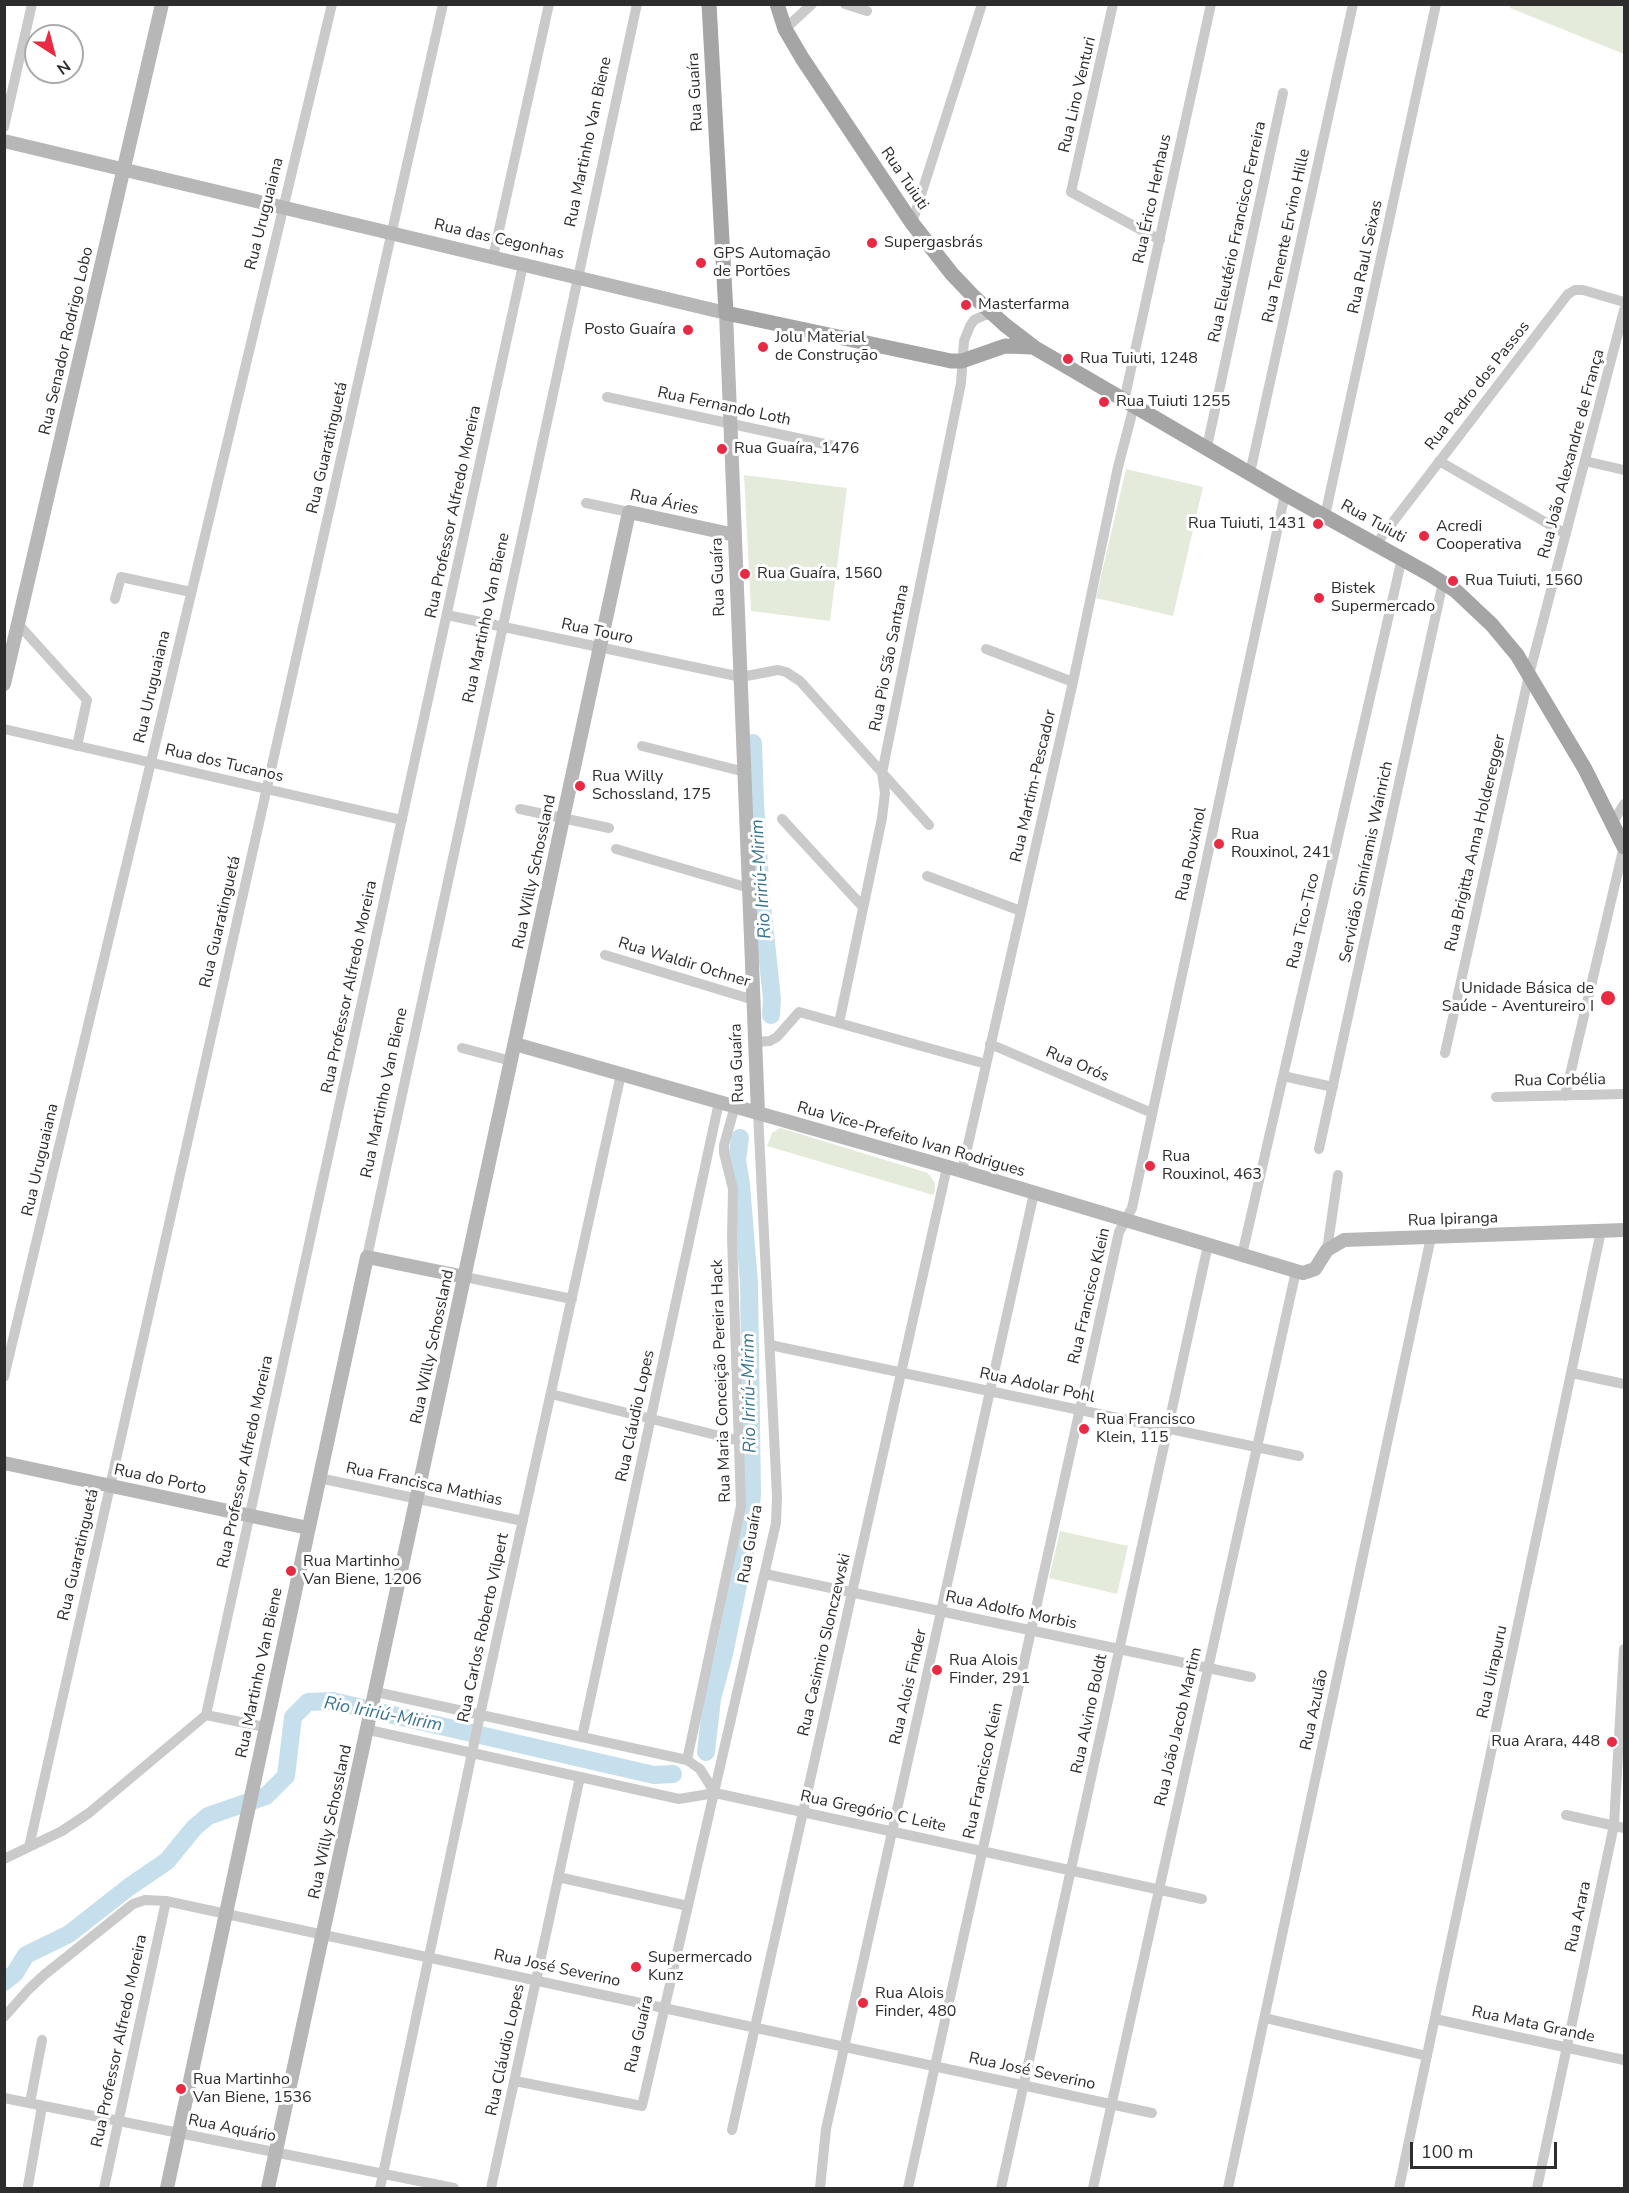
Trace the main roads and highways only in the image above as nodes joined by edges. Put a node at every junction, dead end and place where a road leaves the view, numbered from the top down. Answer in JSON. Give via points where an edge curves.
{"nodes":[{"id":1,"x":709,"y":4,"type":"edge"},
{"id":2,"x":781,"y":14,"type":"edge"},
{"id":3,"x":726,"y":312,"type":"joint"},
{"id":4,"x":993,"y":315,"type":"junction"},
{"id":5,"x":1035,"y":348,"type":"junction"},
{"id":6,"x":986,"y":352,"type":"junction"},
{"id":7,"x":1624,"y":846,"type":"edge"}],
"edges":[{"from":1,"to":3,"type":"main road","name":"Rua Guaíra"},
{"from":2,"to":4,"type":"main road","name":"Rua Tuiuti","via":[[816,80],[912,223],[952,274]]},
{"from":3,"to":6,"type":"main road","name":"Rua das Cegonhas","via":[[941,360],[962,361]]},
{"from":4,"to":5,"type":"main road","name":"Rua Tuiuti"},
{"from":4,"to":6,"type":"main road","via":[[996,333]]},
{"from":5,"to":6,"type":"main road","name":"Rua Tuiuti","via":[[1015,345]]},
{"from":5,"to":7,"type":"main road","name":"Rua Tuiuti","via":[[1443,582],[1492,625],[1529,675],[1585,769]]}]}
